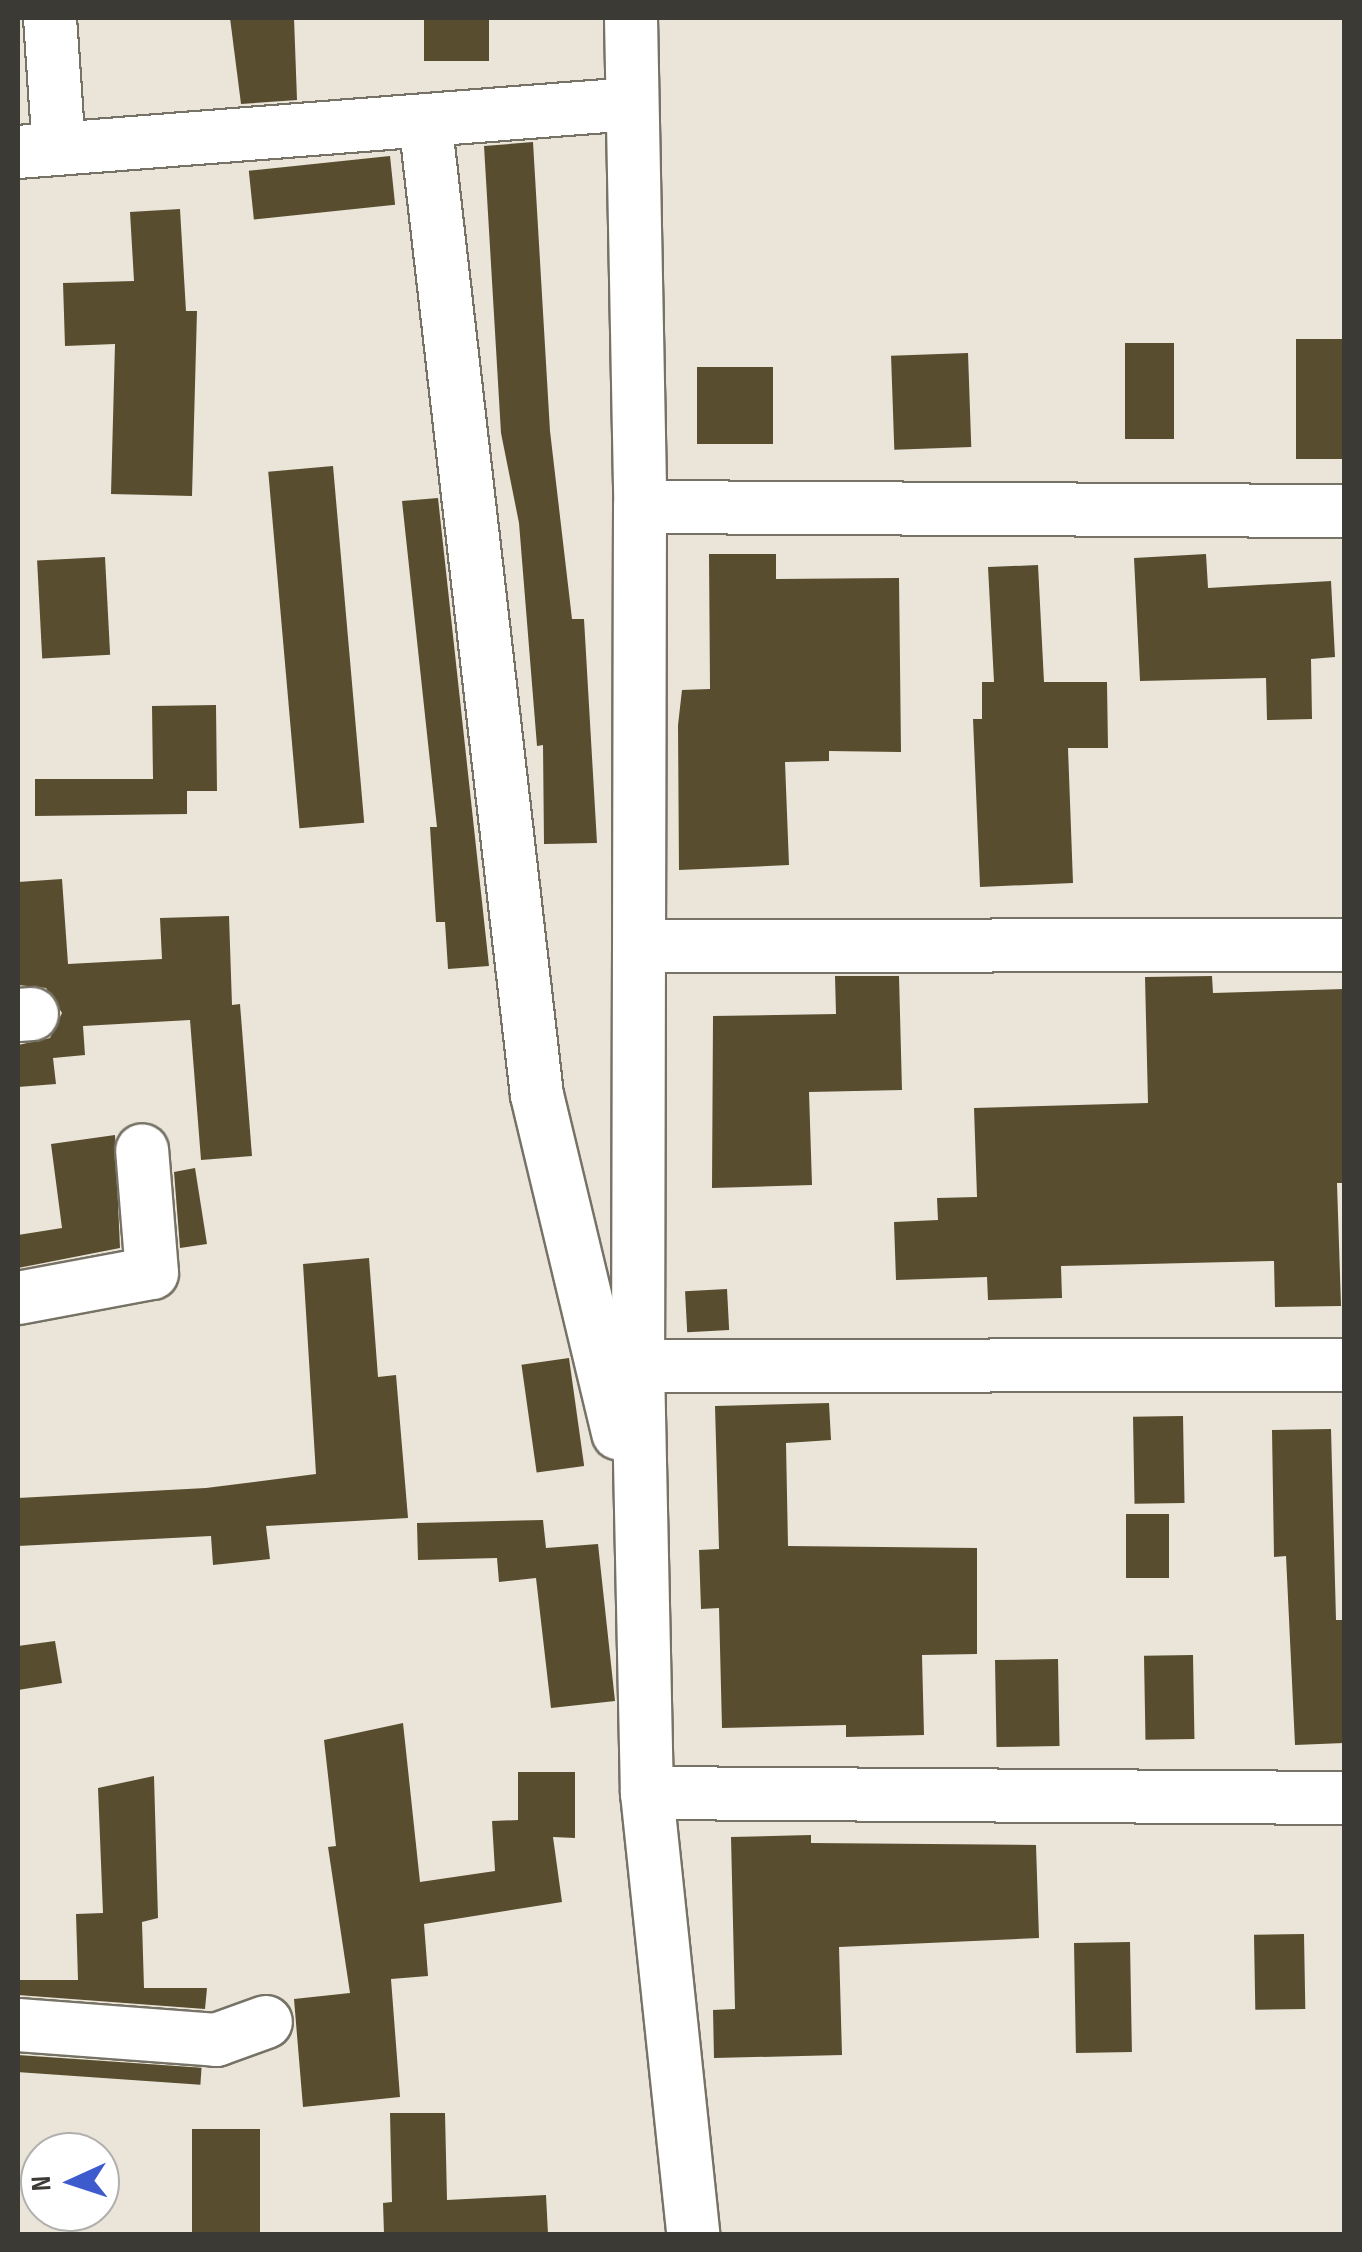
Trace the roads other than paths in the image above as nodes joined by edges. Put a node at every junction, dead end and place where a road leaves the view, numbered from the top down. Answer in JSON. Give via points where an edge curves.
{"nodes":[{"id":1,"x":50,"y":18,"type":"edge"},
{"id":2,"x":632,"y":18,"type":"edge"},
{"id":3,"x":630,"y":104,"type":"junction"},
{"id":4,"x":425,"y":120,"type":"junction"},
{"id":5,"x":38,"y":150,"type":"edge"},
{"id":6,"x":640,"y":507,"type":"junction"},
{"id":7,"x":1344,"y":511,"type":"edge"},
{"id":8,"x":1344,"y":945,"type":"edge"},
{"id":9,"x":640,"y":946,"type":"junction"},
{"id":10,"x":142,"y":1150,"type":"dead end"},
{"id":11,"x":18,"y":1298,"type":"edge"},
{"id":12,"x":1344,"y":1365,"type":"edge"},
{"id":13,"x":638,"y":1366,"type":"junction"},
{"id":14,"x":642,"y":1534,"type":"junction"},
{"id":15,"x":647,"y":1793,"type":"junction"},
{"id":16,"x":1344,"y":1798,"type":"edge"},
{"id":17,"x":266,"y":2022,"type":"dead end"},
{"id":18,"x":18,"y":2025,"type":"edge"},
{"id":19,"x":693,"y":2234,"type":"edge"}],
"edges":[{"from":1,"to":5,"type":"street"},
{"from":2,"to":3,"type":"street"},
{"from":3,"to":4,"type":"street"},
{"from":3,"to":6,"type":"street"},
{"from":4,"to":5,"type":"street"},
{"from":4,"to":14,"type":"street","via":[[537,1095]]},
{"from":6,"to":7,"type":"street"},
{"from":6,"to":9,"type":"street"},
{"from":8,"to":9,"type":"street"},
{"from":9,"to":13,"type":"street"},
{"from":10,"to":11,"type":"street","via":[[152,1273]]},
{"from":12,"to":13,"type":"street"},
{"from":13,"to":14,"type":"street"},
{"from":14,"to":15,"type":"street"},
{"from":15,"to":16,"type":"street"},
{"from":15,"to":19,"type":"street"},
{"from":17,"to":18,"type":"street","via":[[216,2040]]}]}
